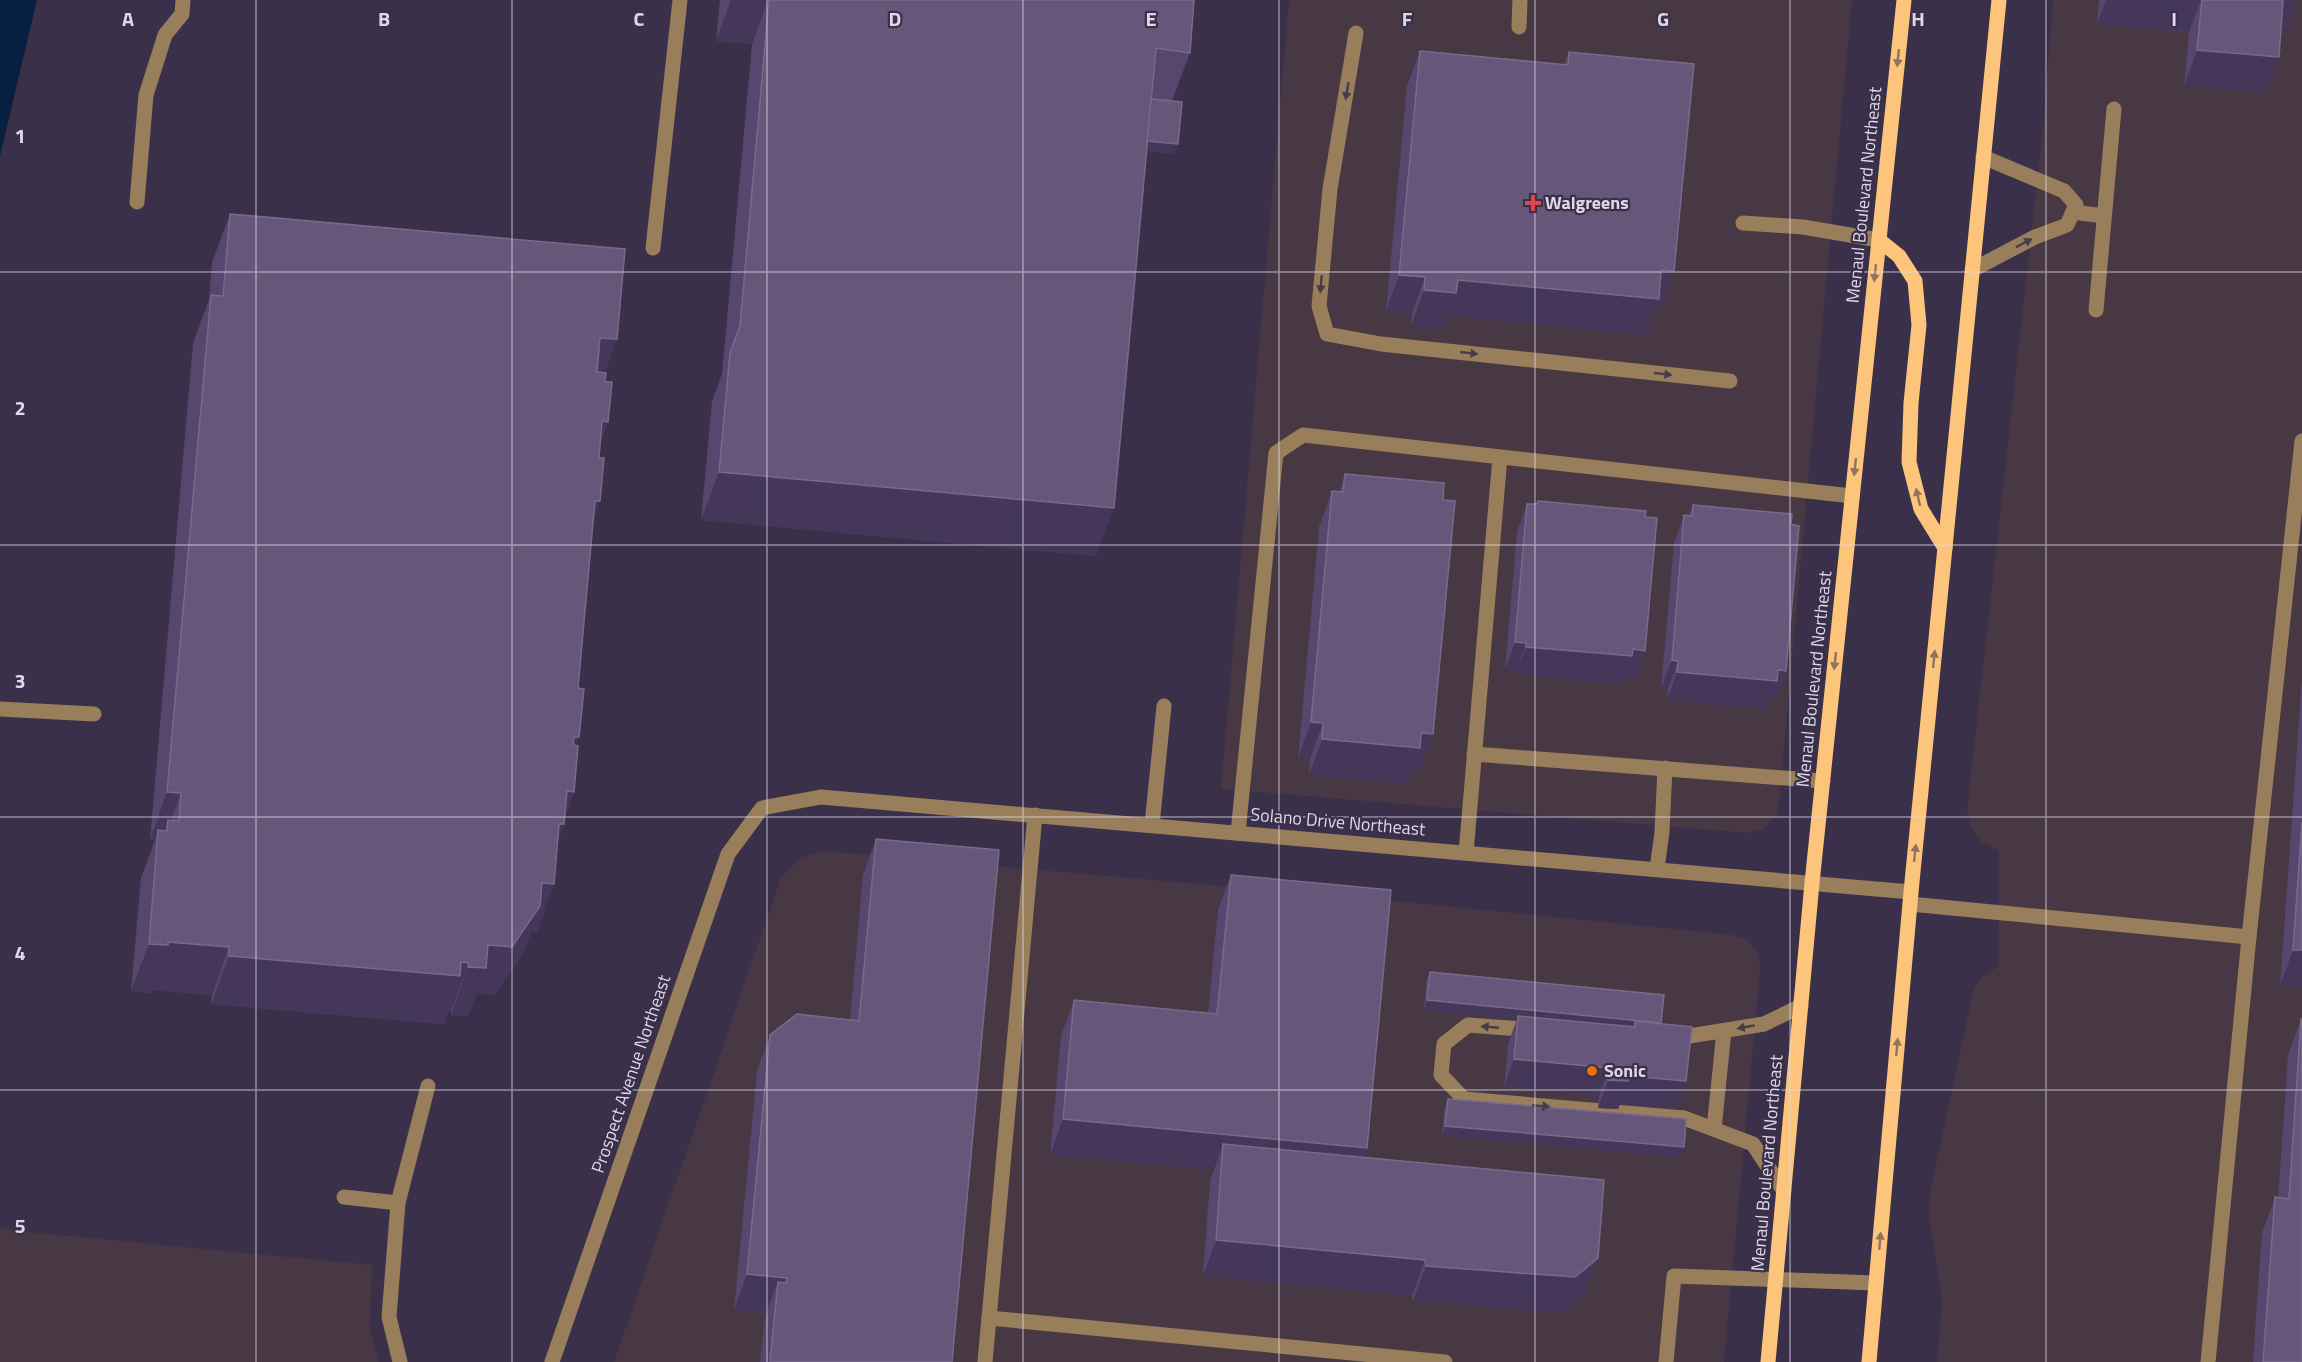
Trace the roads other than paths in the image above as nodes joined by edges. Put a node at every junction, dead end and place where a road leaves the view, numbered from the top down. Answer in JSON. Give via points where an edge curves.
{"nodes":[{"id":1,"x":183,"y":0,"type":"edge"},
{"id":2,"x":680,"y":0,"type":"edge"},
{"id":3,"x":1520,"y":0,"type":"edge"},
{"id":4,"x":1904,"y":0,"type":"edge"},
{"id":5,"x":1999,"y":0,"type":"edge"},
{"id":6,"x":1519,"y":27,"type":"dead end"},
{"id":7,"x":1356,"y":33,"type":"dead end"},
{"id":8,"x":2114,"y":109,"type":"dead end"},
{"id":9,"x":1983,"y":157,"type":"junction"},
{"id":10,"x":137,"y":202,"type":"dead end"},
{"id":11,"x":2073,"y":212,"type":"junction"},
{"id":12,"x":2104,"y":216,"type":"junction"},
{"id":13,"x":1743,"y":223,"type":"dead end"},
{"id":14,"x":1879,"y":240,"type":"junction"},
{"id":15,"x":653,"y":248,"type":"dead end"},
{"id":16,"x":1972,"y":270,"type":"junction"},
{"id":17,"x":2096,"y":310,"type":"dead end"},
{"id":18,"x":1731,"y":381,"type":"dead end"},
{"id":19,"x":2302,"y":441,"type":"edge"},
{"id":20,"x":1500,"y":457,"type":"junction"},
{"id":21,"x":1852,"y":496,"type":"junction"},
{"id":22,"x":1945,"y":549,"type":"junction"},
{"id":23,"x":1164,"y":706,"type":"dead end"},
{"id":24,"x":0,"y":709,"type":"edge"},
{"id":25,"x":94,"y":714,"type":"dead end"},
{"id":26,"x":1474,"y":754,"type":"junction"},
{"id":27,"x":1665,"y":768,"type":"junction"},
{"id":28,"x":1822,"y":781,"type":"junction"},
{"id":29,"x":762,"y":808,"type":"joint"},
{"id":30,"x":1035,"y":815,"type":"junction"},
{"id":31,"x":1152,"y":825,"type":"junction"},
{"id":32,"x":1238,"y":833,"type":"junction"},
{"id":33,"x":1466,"y":853,"type":"junction"},
{"id":34,"x":1657,"y":869,"type":"junction"},
{"id":35,"x":1812,"y":883,"type":"junction"},
{"id":36,"x":1911,"y":898,"type":"junction"},
{"id":37,"x":2249,"y":937,"type":"junction"},
{"id":38,"x":1801,"y":1006,"type":"junction"},
{"id":39,"x":1724,"y":1031,"type":"junction"},
{"id":40,"x":1550,"y":1032,"type":"edge"},
{"id":41,"x":1655,"y":1041,"type":"edge"},
{"id":42,"x":428,"y":1086,"type":"dead end"},
{"id":43,"x":1714,"y":1129,"type":"junction"},
{"id":44,"x":1784,"y":1191,"type":"junction"},
{"id":45,"x":344,"y":1197,"type":"dead end"},
{"id":46,"x":398,"y":1203,"type":"junction"},
{"id":47,"x":1775,"y":1280,"type":"junction"},
{"id":48,"x":1876,"y":1282,"type":"junction"},
{"id":49,"x":989,"y":1318,"type":"junction"},
{"id":50,"x":400,"y":1362,"type":"edge"},
{"id":51,"x":552,"y":1362,"type":"edge"},
{"id":52,"x":985,"y":1362,"type":"edge"},
{"id":53,"x":1445,"y":1362,"type":"edge"},
{"id":54,"x":1666,"y":1362,"type":"edge"},
{"id":55,"x":1768,"y":1362,"type":"edge"},
{"id":56,"x":1869,"y":1362,"type":"edge"},
{"id":57,"x":2208,"y":1362,"type":"edge"}],
"edges":[{"from":1,"to":10,"type":"street","via":[[182,14],[165,35],[146,95]]},
{"from":2,"to":15,"type":"street"},
{"from":3,"to":6,"type":"street"},
{"from":4,"to":14,"type":"main road","name":"Menaul Boulevard Northeast","one_way":true},
{"from":5,"to":9,"type":"main road"},
{"from":7,"to":18,"type":"street","one_way":true,"via":[[1330,189],[1319,306],[1327,334],[1381,344]]},
{"from":8,"to":12,"type":"street"},
{"from":9,"to":11,"type":"street","via":[[2064,191],[2076,205]]},
{"from":9,"to":16,"type":"main road"},
{"from":11,"to":12,"type":"street"},
{"from":16,"to":11,"type":"street","one_way":true,"via":[[2067,225]]},
{"from":12,"to":17,"type":"street"},
{"from":13,"to":14,"type":"street","via":[[1803,227]]},
{"from":14,"to":21,"type":"main road","name":"Menaul Boulevard Northeast","one_way":true},
{"from":22,"to":14,"type":"main road","one_way":true,"via":[[1921,509],[1909,462],[1919,325],[1915,281],[1899,256]]},
{"from":16,"to":22,"type":"main road"},
{"from":19,"to":37,"type":"street"},
{"from":20,"to":21,"type":"street"},
{"from":20,"to":26,"type":"street"},
{"from":20,"to":32,"type":"street","via":[[1303,435],[1276,453]]},
{"from":21,"to":28,"type":"main road","name":"Menaul Boulevard Northeast","one_way":true},
{"from":36,"to":22,"type":"main road","one_way":true},
{"from":23,"to":31,"type":"street"},
{"from":24,"to":25,"type":"street"},
{"from":26,"to":27,"type":"street"},
{"from":26,"to":33,"type":"street"},
{"from":27,"to":28,"type":"street"},
{"from":27,"to":34,"type":"street"},
{"from":28,"to":35,"type":"main road","name":"Menaul Boulevard Northeast"},
{"from":29,"to":30,"type":"street","name":"Solano Drive Northeast","via":[[821,797]]},
{"from":29,"to":51,"type":"street","name":"Prospect Avenue Northeast","via":[[728,854]]},
{"from":30,"to":31,"type":"street","name":"Solano Drive Northeast"},
{"from":30,"to":49,"type":"street"},
{"from":31,"to":32,"type":"street","name":"Solano Drive Northeast"},
{"from":32,"to":33,"type":"street","name":"Solano Drive Northeast"},
{"from":33,"to":34,"type":"street","name":"Solano Drive Northeast"},
{"from":34,"to":35,"type":"street","name":"Solano Drive Northeast"},
{"from":35,"to":36,"type":"street","name":"Solano Drive Northeast"},
{"from":35,"to":38,"type":"main road","name":"Menaul Boulevard Northeast"},
{"from":36,"to":37,"type":"street","name":"Solano Drive Northeast"},
{"from":48,"to":36,"type":"main road","one_way":true},
{"from":37,"to":57,"type":"street"},
{"from":38,"to":39,"type":"street","one_way":true,"via":[[1764,1024]]},
{"from":38,"to":44,"type":"main road","name":"Menaul Boulevard Northeast"},
{"from":39,"to":41,"type":"street"},
{"from":39,"to":43,"type":"street"},
{"from":40,"to":43,"type":"street","one_way":true,"via":[[1468,1024],[1444,1044],[1442,1075],[1464,1100],[1684,1118]]},
{"from":42,"to":46,"type":"street"},
{"from":43,"to":44,"type":"street","via":[[1753,1143]]},
{"from":44,"to":47,"type":"main road","name":"Menaul Boulevard Northeast"},
{"from":45,"to":46,"type":"street"},
{"from":46,"to":50,"type":"street","via":[[389,1317]]},
{"from":47,"to":48,"type":"street"},
{"from":47,"to":54,"type":"street","via":[[1674,1276]]},
{"from":47,"to":55,"type":"main road","name":"Menaul Boulevard Northeast"},
{"from":48,"to":56,"type":"main road"},
{"from":49,"to":52,"type":"street"},
{"from":49,"to":53,"type":"street"}]}
